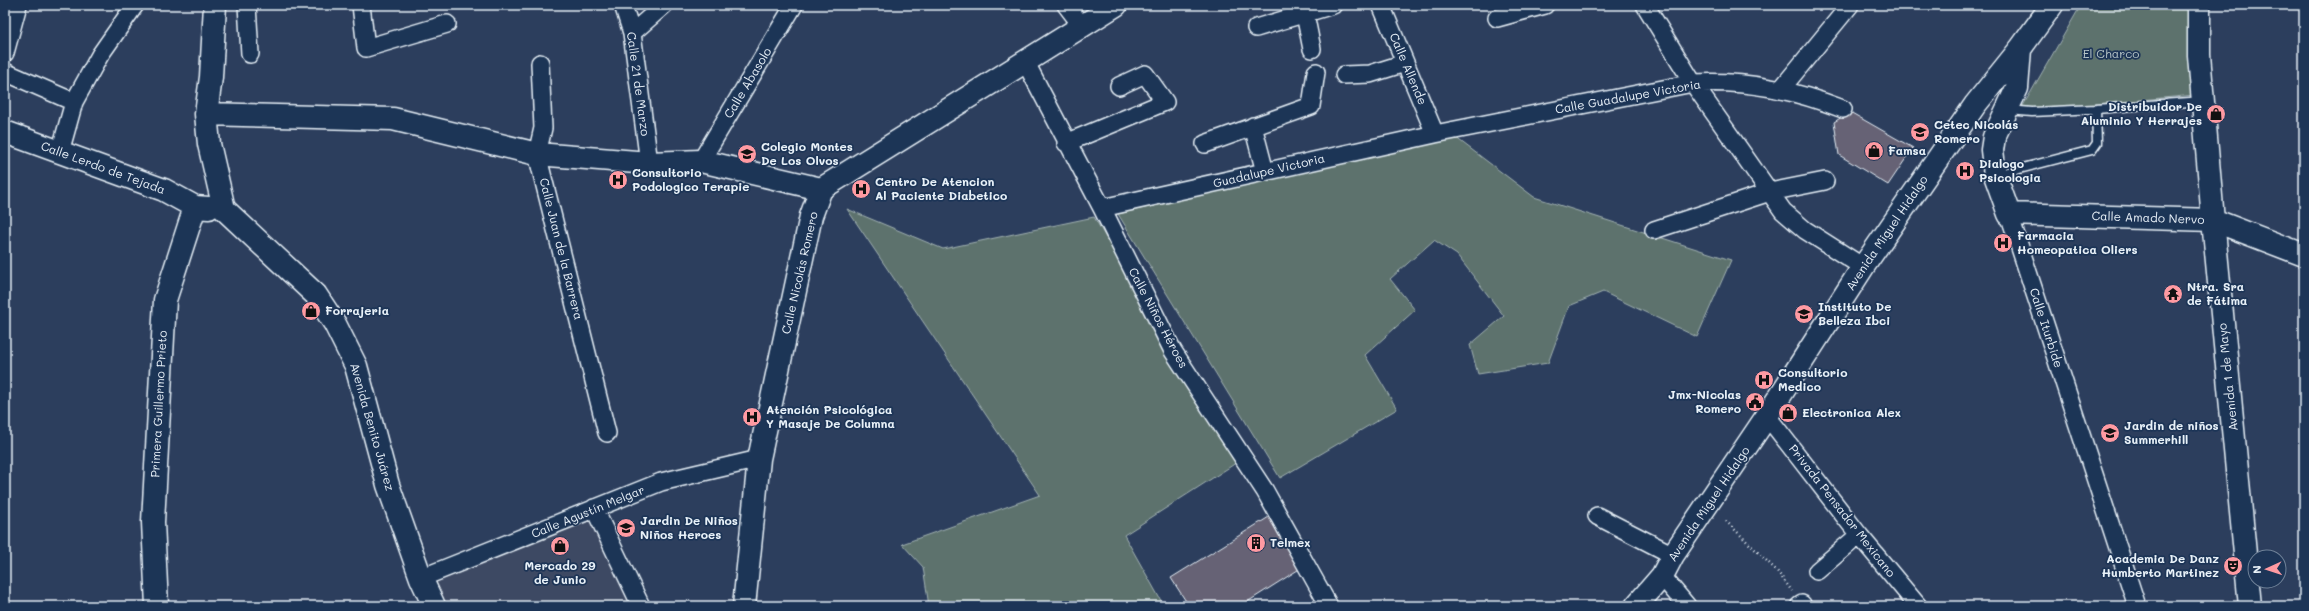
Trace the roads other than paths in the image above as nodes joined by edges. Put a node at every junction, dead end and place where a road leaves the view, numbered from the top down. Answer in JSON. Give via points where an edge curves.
{"nodes":[{"id":1,"x":18,"y":5,"type":"edge"},
{"id":2,"x":135,"y":5,"type":"edge"},
{"id":3,"x":215,"y":5,"type":"edge"},
{"id":4,"x":247,"y":5,"type":"edge"},
{"id":5,"x":361,"y":5,"type":"edge"},
{"id":6,"x":623,"y":5,"type":"edge"},
{"id":7,"x":664,"y":5,"type":"edge"},
{"id":8,"x":794,"y":5,"type":"edge"},
{"id":9,"x":1066,"y":5,"type":"edge"},
{"id":10,"x":1116,"y":5,"type":"edge"},
{"id":11,"x":1333,"y":5,"type":"edge"},
{"id":12,"x":1380,"y":5,"type":"edge"},
{"id":13,"x":1545,"y":5,"type":"edge"},
{"id":14,"x":1850,"y":5,"type":"edge"},
{"id":15,"x":2052,"y":5,"type":"edge"},
{"id":16,"x":2199,"y":5,"type":"edge"},
{"id":17,"x":1647,"y":6,"type":"edge"},
{"id":18,"x":1305,"y":14,"type":"junction"},
{"id":19,"x":1497,"y":18,"type":"dead end"},
{"id":20,"x":447,"y":24,"type":"dead end"},
{"id":21,"x":1082,"y":26,"type":"junction"},
{"id":22,"x":1256,"y":28,"type":"dead end"},
{"id":23,"x":632,"y":33,"type":"junction"},
{"id":24,"x":1312,"y":49,"type":"dead end"},
{"id":25,"x":2020,"y":49,"type":"junction"},
{"id":26,"x":5,"y":53,"type":"edge"},
{"id":27,"x":250,"y":54,"type":"dead end"},
{"id":28,"x":540,"y":63,"type":"dead end"},
{"id":29,"x":1026,"y":63,"type":"junction"},
{"id":30,"x":1405,"y":63,"type":"junction"},
{"id":31,"x":5,"y":72,"type":"edge"},
{"id":32,"x":1316,"y":72,"type":"dead end"},
{"id":33,"x":1344,"y":75,"type":"dead end"},
{"id":34,"x":1693,"y":83,"type":"junction"},
{"id":35,"x":1119,"y":86,"type":"dead end"},
{"id":36,"x":1782,"y":88,"type":"junction"},
{"id":37,"x":2203,"y":101,"type":"junction"},
{"id":38,"x":74,"y":102,"type":"junction"},
{"id":39,"x":1843,"y":109,"type":"dead end"},
{"id":40,"x":2096,"y":109,"type":"junction"},
{"id":41,"x":2008,"y":110,"type":"junction"},
{"id":42,"x":206,"y":114,"type":"junction"},
{"id":43,"x":1254,"y":126,"type":"junction"},
{"id":44,"x":5,"y":132,"type":"edge"},
{"id":45,"x":1435,"y":134,"type":"junction"},
{"id":46,"x":1066,"y":143,"type":"junction"},
{"id":47,"x":1205,"y":144,"type":"dead end"},
{"id":48,"x":60,"y":152,"type":"junction"},
{"id":49,"x":537,"y":154,"type":"junction"},
{"id":50,"x":701,"y":161,"type":"junction"},
{"id":51,"x":649,"y":163,"type":"junction"},
{"id":52,"x":1265,"y":172,"type":"junction"},
{"id":53,"x":1995,"y":175,"type":"junction"},
{"id":54,"x":1825,"y":181,"type":"dead end"},
{"id":55,"x":821,"y":189,"type":"junction"},
{"id":56,"x":1770,"y":192,"type":"junction"},
{"id":57,"x":195,"y":207,"type":"junction"},
{"id":58,"x":1102,"y":208,"type":"junction"},
{"id":59,"x":224,"y":209,"type":"junction"},
{"id":60,"x":2009,"y":214,"type":"junction"},
{"id":61,"x":2213,"y":220,"type":"junction"},
{"id":62,"x":1654,"y":230,"type":"dead end"},
{"id":63,"x":2304,"y":255,"type":"edge"},
{"id":64,"x":1863,"y":267,"type":"junction"},
{"id":65,"x":1767,"y":416,"type":"junction"},
{"id":66,"x":607,"y":433,"type":"dead end"},
{"id":67,"x":759,"y":459,"type":"junction"},
{"id":68,"x":594,"y":508,"type":"junction"},
{"id":69,"x":1597,"y":516,"type":"dead end"},
{"id":70,"x":1859,"y":535,"type":"junction"},
{"id":71,"x":1673,"y":556,"type":"junction"},
{"id":72,"x":1817,"y":571,"type":"dead end"},
{"id":73,"x":1662,"y":576,"type":"junction"},
{"id":74,"x":421,"y":578,"type":"junction"},
{"id":75,"x":157,"y":606,"type":"edge"},
{"id":76,"x":434,"y":606,"type":"edge"},
{"id":77,"x":641,"y":606,"type":"edge"},
{"id":78,"x":744,"y":606,"type":"edge"},
{"id":79,"x":1329,"y":606,"type":"edge"},
{"id":80,"x":1636,"y":606,"type":"edge"},
{"id":81,"x":1687,"y":606,"type":"edge"},
{"id":82,"x":1918,"y":606,"type":"edge"},
{"id":83,"x":2137,"y":606,"type":"edge"},
{"id":84,"x":2250,"y":606,"type":"edge"}],
"edges":[{"from":1,"to":26,"type":"street"},
{"from":2,"to":38,"type":"street","via":[[100,55]]},
{"from":3,"to":42,"type":"main road"},
{"from":4,"to":27,"type":"street"},
{"from":5,"to":20,"type":"street","via":[[366,48]]},
{"from":6,"to":23,"type":"street","name":"Calle 21 de Marzo"},
{"from":7,"to":23,"type":"street"},
{"from":8,"to":50,"type":"street","name":"Calle Abasolo"},
{"from":9,"to":21,"type":"street"},
{"from":10,"to":21,"type":"main road"},
{"from":11,"to":18,"type":"street"},
{"from":12,"to":30,"type":"street","name":"Calle Allende"},
{"from":13,"to":19,"type":"street"},
{"from":14,"to":36,"type":"street"},
{"from":15,"to":25,"type":"main road","name":"Avenida Miguel Hidalgo"},
{"from":16,"to":37,"type":"main road","name":"Avenida 1 de Mayo"},
{"from":17,"to":34,"type":"street"},
{"from":18,"to":22,"type":"street"},
{"from":18,"to":24,"type":"street"},
{"from":21,"to":29,"type":"main road"},
{"from":23,"to":51,"type":"street","name":"Calle 21 de Marzo"},
{"from":25,"to":41,"type":"main road","name":"Calle Iturbide","via":[[2020,75]]},
{"from":25,"to":64,"type":"main road","name":"Avenida Miguel Hidalgo","via":[[1974,105]]},
{"from":28,"to":49,"type":"street","name":"Calle Juan de la Barrera","via":[[543,128]]},
{"from":29,"to":46,"type":"street","name":"Calle Niños Héroes"},
{"from":29,"to":55,"type":"main road"},
{"from":30,"to":33,"type":"street","via":[[1370,74]]},
{"from":30,"to":45,"type":"street","name":"Calle Allende"},
{"from":31,"to":38,"type":"street"},
{"from":32,"to":43,"type":"street","via":[[1311,106]]},
{"from":34,"to":36,"type":"street","name":"Calle Guadalupe Victoria","via":[[1725,82]]},
{"from":34,"to":45,"type":"street","name":"Calle Guadalupe Victoria"},
{"from":34,"to":56,"type":"street"},
{"from":35,"to":46,"type":"street","via":[[1145,74],[1165,102]]},
{"from":36,"to":39,"type":"street","name":"Calle Guadalupe Victoria"},
{"from":37,"to":40,"type":"lane"},
{"from":37,"to":61,"type":"main road","name":"Avenida 1 de Mayo"},
{"from":38,"to":48,"type":"street"},
{"from":40,"to":41,"type":"lane","via":[[2032,112]]},
{"from":40,"to":53,"type":"lane","via":[[2097,143],[2092,150]]},
{"from":41,"to":53,"type":"main road","name":"Calle Iturbide","via":[[1994,137],[1992,150]]},
{"from":42,"to":49,"type":"main road","via":[[393,119]]},
{"from":42,"to":59,"type":"main road","via":[[209,144]]},
{"from":43,"to":47,"type":"street"},
{"from":43,"to":52,"type":"street"},
{"from":44,"to":48,"type":"main road","name":"Calle Lerdo de Tejada"},
{"from":45,"to":52,"type":"street","name":"Guadalupe Victoria"},
{"from":46,"to":58,"type":"street","name":"Calle Niños Héroes"},
{"from":48,"to":57,"type":"main road","name":"Calle Lerdo de Tejada","via":[[164,190]]},
{"from":49,"to":51,"type":"main road"},
{"from":49,"to":66,"type":"street","name":"Calle Juan de la Barrera"},
{"from":50,"to":51,"type":"main road"},
{"from":50,"to":55,"type":"main road"},
{"from":52,"to":58,"type":"street","name":"Guadalupe Victoria"},
{"from":53,"to":60,"type":"main road","name":"Calle Iturbide"},
{"from":54,"to":56,"type":"street"},
{"from":55,"to":67,"type":"main road","name":"Calle Nicolás Romero","via":[[811,216]]},
{"from":56,"to":62,"type":"street"},
{"from":56,"to":64,"type":"street","via":[[1783,211],[1806,230]]},
{"from":57,"to":59,"type":"main road","name":"Calle Lerdo de Tejada"},
{"from":57,"to":75,"type":"main road","name":"Primera Guillermo Prieto","via":[[165,300],[153,522]]},
{"from":58,"to":79,"type":"street","name":"Calle Niños Héroes","via":[[1173,351],[1265,491]]},
{"from":59,"to":74,"type":"main road","name":"Avenida Benito Juárez","via":[[316,295],[335,324],[356,366],[388,485]]},
{"from":60,"to":61,"type":"main road","name":"Calle Amado Nervo"},
{"from":60,"to":83,"type":"street","name":"Calle Iturbide"},
{"from":61,"to":63,"type":"main road","name":"Calle Amado Nervo"},
{"from":61,"to":84,"type":"main road","name":"Avenida 1 de Mayo"},
{"from":64,"to":65,"type":"main road","name":"Avenida Miguel Hidalgo"},
{"from":65,"to":70,"type":"street","name":"Privada Pensador Mexicano"},
{"from":65,"to":71,"type":"main road","name":"Avenida Miguel Hidalgo"},
{"from":67,"to":68,"type":"street","name":"Calle Agustín Melgar","via":[[661,482]]},
{"from":67,"to":78,"type":"main road","name":"Calle Nicolás Romero"},
{"from":68,"to":74,"type":"street","name":"Calle Agustín Melgar"},
{"from":68,"to":77,"type":"street"},
{"from":69,"to":71,"type":"street"},
{"from":70,"to":72,"type":"street"},
{"from":70,"to":82,"type":"street","name":"Privada Pensador Mexicano"},
{"from":71,"to":73,"type":"main road","name":"Avenida Miguel Hidalgo"},
{"from":73,"to":80,"type":"main road","name":"Avenida Miguel Hidalgo"},
{"from":73,"to":81,"type":"street"},
{"from":74,"to":76,"type":"main road","name":"Avenida Benito Juárez"}]}
